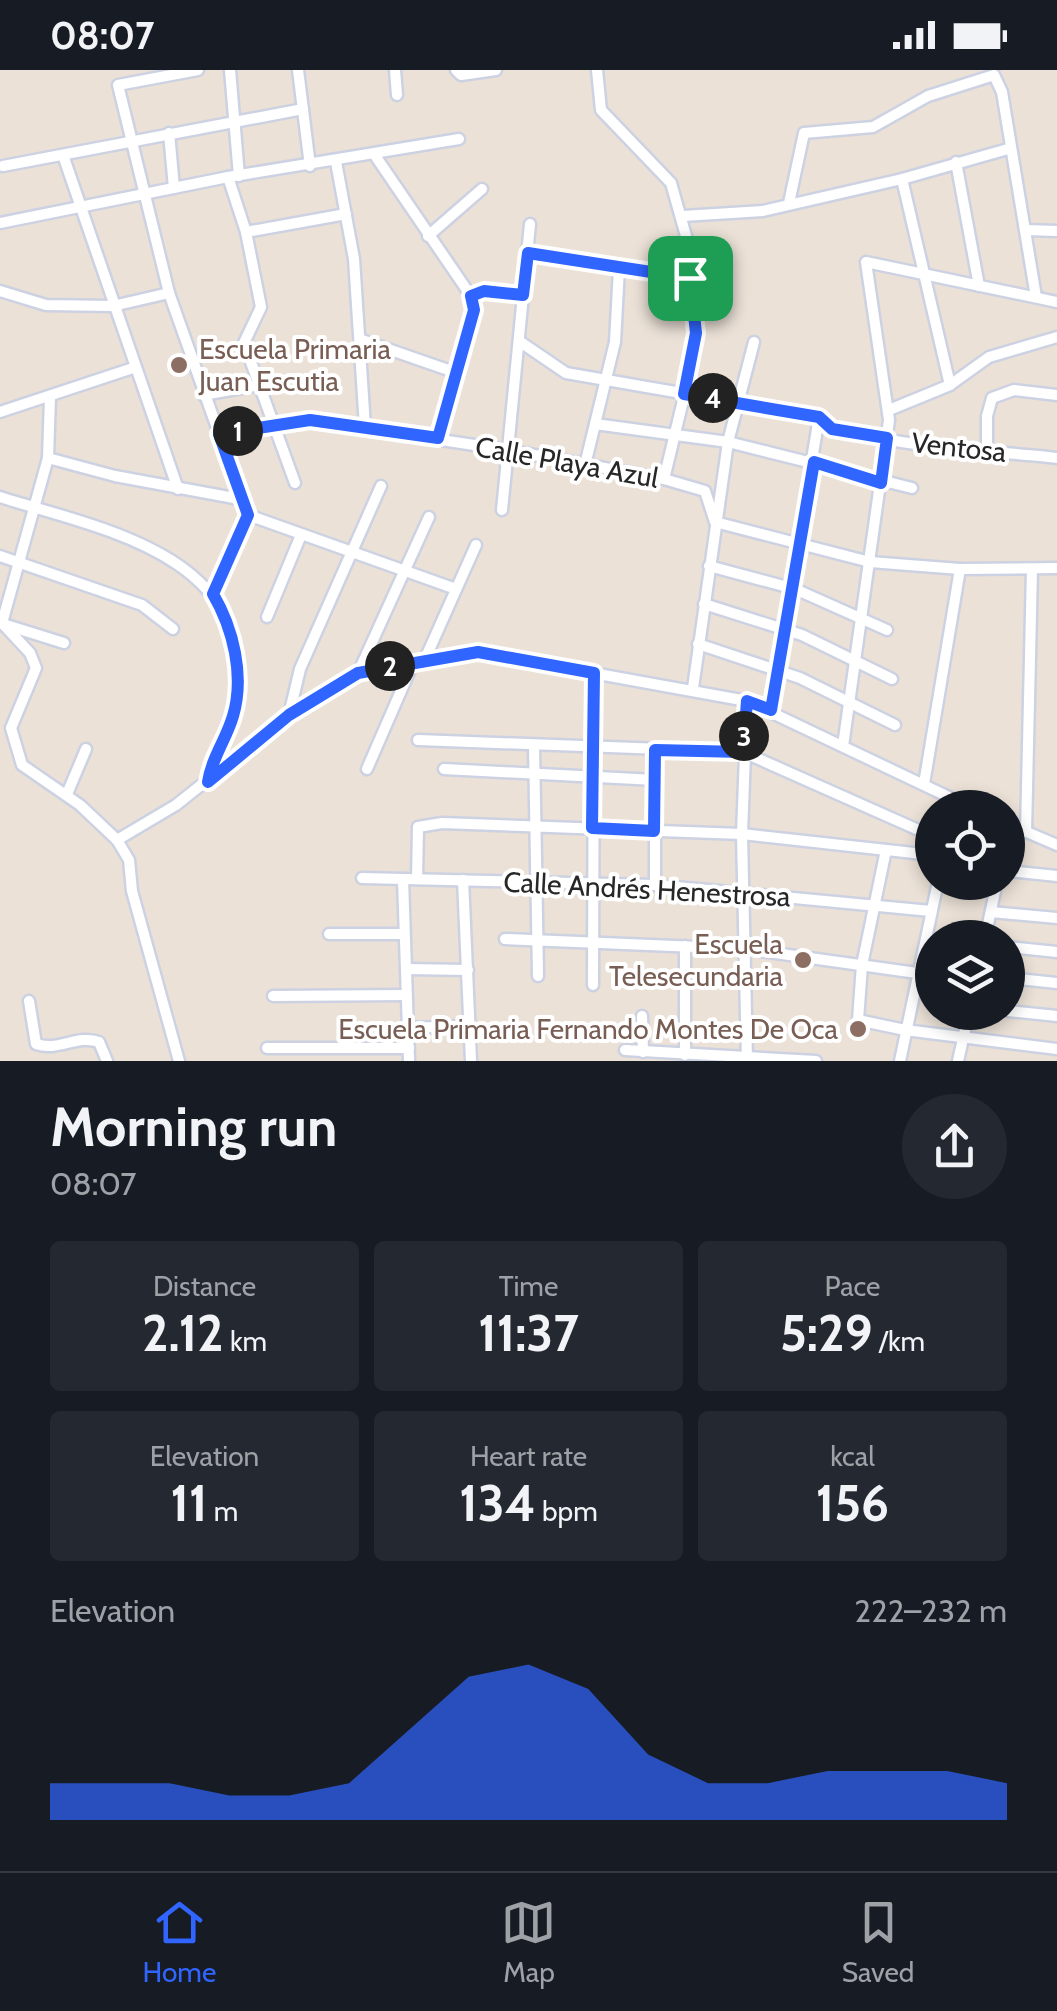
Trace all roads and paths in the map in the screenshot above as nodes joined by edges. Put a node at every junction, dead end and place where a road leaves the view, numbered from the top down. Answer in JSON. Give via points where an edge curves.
{"nodes":[{"id":1,"x":198,"y":70,"type":"edge"},
{"id":2,"x":230,"y":70,"type":"edge"},
{"id":3,"x":298,"y":70,"type":"edge"},
{"id":4,"x":396,"y":70,"type":"edge"},
{"id":5,"x":456,"y":70,"type":"edge"},
{"id":6,"x":496,"y":70,"type":"edge"},
{"id":7,"x":597,"y":70,"type":"edge"},
{"id":8,"x":397,"y":94,"type":"dead end"},
{"id":9,"x":302,"y":109,"type":"junction"},
{"id":10,"x":234,"y":122,"type":"junction"},
{"id":11,"x":169,"y":133,"type":"junction"},
{"id":12,"x":459,"y":139,"type":"dead end"},
{"id":13,"x":130,"y":141,"type":"junction"},
{"id":14,"x":1008,"y":149,"type":"junction"},
{"id":15,"x":374,"y":154,"type":"junction"},
{"id":16,"x":63,"y":155,"type":"junction"},
{"id":17,"x":336,"y":162,"type":"junction"},
{"id":18,"x":956,"y":162,"type":"junction"},
{"id":19,"x":3,"y":166,"type":"dead end"},
{"id":20,"x":310,"y":166,"type":"junction"},
{"id":21,"x":234,"y":177,"type":"junction"},
{"id":22,"x":902,"y":179,"type":"junction"},
{"id":23,"x":174,"y":188,"type":"junction"},
{"id":24,"x":482,"y":189,"type":"dead end"},
{"id":25,"x":142,"y":196,"type":"junction"},
{"id":26,"x":789,"y":203,"type":"junction"},
{"id":27,"x":80,"y":208,"type":"junction"},
{"id":28,"x":346,"y":214,"type":"junction"},
{"id":29,"x":683,"y":216,"type":"junction"},
{"id":30,"x":0,"y":223,"type":"edge"},
{"id":31,"x":530,"y":224,"type":"dead end"},
{"id":32,"x":1026,"y":230,"type":"junction"},
{"id":33,"x":1057,"y":231,"type":"edge"},
{"id":34,"x":246,"y":232,"type":"junction"},
{"id":35,"x":428,"y":236,"type":"junction"},
{"id":36,"x":528,"y":253,"type":"junction"},
{"id":37,"x":619,"y":268,"type":"junction"},
{"id":38,"x":925,"y":274,"type":"junction"},
{"id":39,"x":690,"y":278,"type":"junction"},
{"id":40,"x":980,"y":286,"type":"junction"},
{"id":41,"x":0,"y":290,"type":"edge"},
{"id":42,"x":169,"y":292,"type":"junction"},
{"id":43,"x":523,"y":295,"type":"junction"},
{"id":44,"x":471,"y":296,"type":"junction"},
{"id":45,"x":1036,"y":297,"type":"junction"},
{"id":46,"x":1057,"y":302,"type":"edge"},
{"id":47,"x":113,"y":306,"type":"junction"},
{"id":48,"x":1057,"y":337,"type":"edge"},
{"id":49,"x":362,"y":340,"type":"junction"},
{"id":50,"x":519,"y":342,"type":"junction"},
{"id":51,"x":754,"y":342,"type":"dead end"},
{"id":52,"x":134,"y":368,"type":"junction"},
{"id":53,"x":456,"y":373,"type":"junction"},
{"id":54,"x":608,"y":380,"type":"junction"},
{"id":55,"x":260,"y":385,"type":"junction"},
{"id":56,"x":950,"y":385,"type":"junction"},
{"id":57,"x":684,"y":394,"type":"junction"},
{"id":58,"x":1057,"y":395,"type":"edge"},
{"id":59,"x":50,"y":396,"type":"junction"},
{"id":60,"x":204,"y":396,"type":"junction"},
{"id":61,"x":738,"y":402,"type":"junction"},
{"id":62,"x":888,"y":410,"type":"junction"},
{"id":63,"x":0,"y":412,"type":"edge"},
{"id":64,"x":819,"y":417,"type":"junction"},
{"id":65,"x":595,"y":424,"type":"junction"},
{"id":66,"x":274,"y":426,"type":"junction"},
{"id":67,"x":365,"y":427,"type":"junction"},
{"id":68,"x":676,"y":433,"type":"junction"},
{"id":69,"x":219,"y":434,"type":"junction"},
{"id":70,"x":438,"y":438,"type":"junction"},
{"id":71,"x":887,"y":438,"type":"junction"},
{"id":72,"x":728,"y":442,"type":"junction"},
{"id":73,"x":507,"y":450,"type":"junction"},
{"id":74,"x":987,"y":452,"type":"junction"},
{"id":75,"x":48,"y":458,"type":"junction"},
{"id":76,"x":1057,"y":458,"type":"edge"},
{"id":77,"x":814,"y":462,"type":"junction"},
{"id":78,"x":586,"y":465,"type":"junction"},
{"id":79,"x":664,"y":479,"type":"junction"},
{"id":80,"x":295,"y":482,"type":"dead end"},
{"id":81,"x":881,"y":483,"type":"junction"},
{"id":82,"x":381,"y":486,"type":"dead end"},
{"id":83,"x":912,"y":488,"type":"dead end"},
{"id":84,"x":178,"y":489,"type":"junction"},
{"id":85,"x":0,"y":497,"type":"edge"},
{"id":86,"x":245,"y":500,"type":"junction"},
{"id":87,"x":35,"y":508,"type":"junction"},
{"id":88,"x":502,"y":510,"type":"dead end"},
{"id":89,"x":248,"y":515,"type":"junction"},
{"id":90,"x":429,"y":517,"type":"dead end"},
{"id":91,"x":715,"y":522,"type":"junction"},
{"id":92,"x":301,"y":535,"type":"junction"},
{"id":93,"x":476,"y":544,"type":"dead end"},
{"id":94,"x":796,"y":544,"type":"junction"},
{"id":95,"x":352,"y":553,"type":"junction"},
{"id":96,"x":0,"y":556,"type":"edge"},
{"id":97,"x":20,"y":561,"type":"junction"},
{"id":98,"x":870,"y":562,"type":"junction"},
{"id":99,"x":709,"y":566,"type":"junction"},
{"id":100,"x":1057,"y":568,"type":"edge"},
{"id":101,"x":960,"y":569,"type":"junction"},
{"id":102,"x":1032,"y":569,"type":"junction"},
{"id":103,"x":405,"y":571,"type":"junction"},
{"id":104,"x":789,"y":588,"type":"junction"},
{"id":105,"x":456,"y":589,"type":"junction"},
{"id":106,"x":213,"y":594,"type":"junction"},
{"id":107,"x":704,"y":604,"type":"junction"},
{"id":108,"x":267,"y":617,"type":"dead end"},
{"id":109,"x":861,"y":619,"type":"junction"},
{"id":110,"x":1,"y":623,"type":"edge"},
{"id":111,"x":783,"y":628,"type":"junction"},
{"id":112,"x":173,"y":629,"type":"dead end"},
{"id":113,"x":887,"y":630,"type":"dead end"},
{"id":114,"x":64,"y":643,"type":"dead end"},
{"id":115,"x":698,"y":644,"type":"junction"},
{"id":116,"x":420,"y":660,"type":"junction"},
{"id":117,"x":855,"y":661,"type":"junction"},
{"id":118,"x":777,"y":668,"type":"junction"},
{"id":119,"x":358,"y":673,"type":"junction"},
{"id":120,"x":594,"y":673,"type":"junction"},
{"id":121,"x":892,"y":679,"type":"dead end"},
{"id":122,"x":693,"y":688,"type":"junction"},
{"id":123,"x":850,"y":700,"type":"junction"},
{"id":124,"x":747,"y":701,"type":"junction"},
{"id":125,"x":771,"y":710,"type":"junction"},
{"id":126,"x":289,"y":715,"type":"junction"},
{"id":127,"x":895,"y":724,"type":"dead end"},
{"id":128,"x":418,"y":740,"type":"dead end"},
{"id":129,"x":534,"y":745,"type":"junction"},
{"id":130,"x":843,"y":746,"type":"junction"},
{"id":131,"x":593,"y":747,"type":"junction"},
{"id":132,"x":86,"y":749,"type":"dead end"},
{"id":133,"x":655,"y":750,"type":"junction"},
{"id":134,"x":743,"y":752,"type":"junction"},
{"id":135,"x":367,"y":769,"type":"dead end"},
{"id":136,"x":444,"y":769,"type":"dead end"},
{"id":137,"x":534,"y":775,"type":"junction"},
{"id":138,"x":592,"y":777,"type":"junction"},
{"id":139,"x":654,"y":780,"type":"junction"},
{"id":140,"x":208,"y":782,"type":"junction"},
{"id":141,"x":924,"y":784,"type":"junction"},
{"id":142,"x":934,"y":790,"type":"edge"},
{"id":143,"x":66,"y":794,"type":"junction"},
{"id":144,"x":535,"y":826,"type":"junction"},
{"id":145,"x":592,"y":828,"type":"junction"},
{"id":146,"x":915,"y":828,"type":"edge"},
{"id":147,"x":654,"y":831,"type":"junction"},
{"id":148,"x":1026,"y":832,"type":"joint"},
{"id":149,"x":742,"y":834,"type":"junction"},
{"id":150,"x":117,"y":840,"type":"junction"},
{"id":151,"x":1057,"y":845,"type":"edge"},
{"id":152,"x":886,"y":850,"type":"junction"},
{"id":153,"x":915,"y":854,"type":"edge"},
{"id":154,"x":1025,"y":873,"type":"edge"},
{"id":155,"x":1057,"y":876,"type":"edge"},
{"id":156,"x":362,"y":878,"type":"dead end"},
{"id":157,"x":403,"y":879,"type":"junction"},
{"id":158,"x":417,"y":879,"type":"junction"},
{"id":159,"x":463,"y":880,"type":"junction"},
{"id":160,"x":536,"y":883,"type":"junction"},
{"id":161,"x":592,"y":884,"type":"junction"},
{"id":162,"x":655,"y":885,"type":"junction"},
{"id":163,"x":744,"y":890,"type":"junction"},
{"id":164,"x":934,"y":900,"type":"edge"},
{"id":165,"x":993,"y":900,"type":"edge"},
{"id":166,"x":874,"y":905,"type":"junction"},
{"id":167,"x":931,"y":911,"type":"junction"},
{"id":168,"x":991,"y":912,"type":"junction"},
{"id":169,"x":1057,"y":918,"type":"edge"},
{"id":170,"x":930,"y":920,"type":"edge"},
{"id":171,"x":989,"y":920,"type":"edge"},
{"id":172,"x":329,"y":934,"type":"dead end"},
{"id":173,"x":404,"y":934,"type":"junction"},
{"id":174,"x":505,"y":939,"type":"dead end"},
{"id":175,"x":536,"y":940,"type":"junction"},
{"id":176,"x":593,"y":942,"type":"junction"},
{"id":177,"x":686,"y":946,"type":"junction"},
{"id":178,"x":746,"y":949,"type":"junction"},
{"id":179,"x":1025,"y":949,"type":"edge"},
{"id":180,"x":1057,"y":952,"type":"edge"},
{"id":181,"x":862,"y":965,"type":"junction"},
{"id":182,"x":406,"y":969,"type":"junction"},
{"id":183,"x":468,"y":970,"type":"junction"},
{"id":184,"x":915,"y":973,"type":"edge"},
{"id":185,"x":538,"y":976,"type":"dead end"},
{"id":186,"x":1025,"y":980,"type":"edge"},
{"id":187,"x":915,"y":982,"type":"edge"},
{"id":188,"x":1057,"y":983,"type":"edge"},
{"id":189,"x":594,"y":985,"type":"dead end"},
{"id":190,"x":406,"y":994,"type":"junction"},
{"id":191,"x":273,"y":996,"type":"dead end"},
{"id":192,"x":29,"y":1001,"type":"dead end"},
{"id":193,"x":1025,"y":1013,"type":"edge"},
{"id":194,"x":642,"y":1016,"type":"dead end"},
{"id":195,"x":1057,"y":1016,"type":"edge"},
{"id":196,"x":469,"y":1026,"type":"junction"},
{"id":197,"x":407,"y":1028,"type":"junction"},
{"id":198,"x":905,"y":1030,"type":"junction"},
{"id":199,"x":965,"y":1030,"type":"edge"},
{"id":200,"x":963,"y":1038,"type":"junction"},
{"id":201,"x":267,"y":1048,"type":"dead end"},
{"id":202,"x":408,"y":1048,"type":"junction"},
{"id":203,"x":1057,"y":1049,"type":"edge"},
{"id":204,"x":626,"y":1050,"type":"dead end"},
{"id":205,"x":643,"y":1052,"type":"junction"},
{"id":206,"x":684,"y":1055,"type":"junction"},
{"id":207,"x":747,"y":1060,"type":"edge"},
{"id":208,"x":107,"y":1061,"type":"edge"},
{"id":209,"x":179,"y":1061,"type":"edge"},
{"id":210,"x":409,"y":1061,"type":"edge"},
{"id":211,"x":471,"y":1061,"type":"edge"},
{"id":212,"x":816,"y":1061,"type":"edge"},
{"id":213,"x":900,"y":1061,"type":"edge"},
{"id":214,"x":958,"y":1061,"type":"edge"}],
"edges":[{"from":1,"to":13,"type":"street","via":[[118,85]]},
{"from":2,"to":10,"type":"street"},
{"from":3,"to":9,"type":"street"},
{"from":4,"to":8,"type":"street"},
{"from":5,"to":6,"type":"street"},
{"from":7,"to":29,"type":"street","via":[[600,110],[670,183]]},
{"from":9,"to":10,"type":"street"},
{"from":9,"to":20,"type":"street"},
{"from":10,"to":11,"type":"street"},
{"from":10,"to":21,"type":"street"},
{"from":11,"to":13,"type":"street"},
{"from":11,"to":23,"type":"street"},
{"from":12,"to":15,"type":"street"},
{"from":13,"to":16,"type":"street"},
{"from":13,"to":25,"type":"street"},
{"from":14,"to":18,"type":"street"},
{"from":14,"to":26,"type":"street","via":[[1002,92],[994,75],[980,76],[873,127],[804,133]]},
{"from":14,"to":32,"type":"street"},
{"from":15,"to":17,"type":"street"},
{"from":15,"to":35,"type":"street"},
{"from":16,"to":19,"type":"street"},
{"from":16,"to":27,"type":"street"},
{"from":17,"to":20,"type":"street"},
{"from":17,"to":28,"type":"street"},
{"from":18,"to":22,"type":"street"},
{"from":18,"to":40,"type":"street"},
{"from":20,"to":21,"type":"street"},
{"from":21,"to":23,"type":"street"},
{"from":21,"to":34,"type":"street"},
{"from":22,"to":26,"type":"street"},
{"from":22,"to":38,"type":"street"},
{"from":23,"to":25,"type":"street"},
{"from":24,"to":35,"type":"street"},
{"from":25,"to":27,"type":"street"},
{"from":25,"to":42,"type":"street"},
{"from":26,"to":29,"type":"street"},
{"from":27,"to":30,"type":"street"},
{"from":27,"to":47,"type":"street"},
{"from":28,"to":34,"type":"street"},
{"from":28,"to":49,"type":"street"},
{"from":29,"to":39,"type":"street"},
{"from":31,"to":36,"type":"street"},
{"from":32,"to":33,"type":"street"},
{"from":32,"to":45,"type":"street"},
{"from":34,"to":55,"type":"street","via":[[262,307],[244,343]]},
{"from":35,"to":44,"type":"street"},
{"from":36,"to":37,"type":"street"},
{"from":36,"to":43,"type":"street"},
{"from":37,"to":39,"type":"street"},
{"from":37,"to":54,"type":"street"},
{"from":38,"to":40,"type":"street"},
{"from":38,"to":56,"type":"street"},
{"from":38,"to":62,"type":"street","via":[[866,262]]},
{"from":39,"to":57,"type":"street","via":[[696,333]]},
{"from":40,"to":45,"type":"street"},
{"from":41,"to":47,"type":"street","via":[[46,305]]},
{"from":42,"to":47,"type":"street"},
{"from":42,"to":60,"type":"street"},
{"from":43,"to":44,"type":"street"},
{"from":43,"to":50,"type":"street"},
{"from":44,"to":53,"type":"street","via":[[474,310]]},
{"from":45,"to":46,"type":"street"},
{"from":47,"to":52,"type":"street"},
{"from":48,"to":56,"type":"street","via":[[989,356]]},
{"from":49,"to":53,"type":"street"},
{"from":49,"to":67,"type":"street"},
{"from":50,"to":54,"type":"street","name":"Ventosa","via":[[566,373]]},
{"from":50,"to":73,"type":"street"},
{"from":51,"to":61,"type":"street"},
{"from":52,"to":59,"type":"street"},
{"from":52,"to":84,"type":"street"},
{"from":53,"to":70,"type":"street"},
{"from":54,"to":57,"type":"street","name":"Ventosa"},
{"from":54,"to":65,"type":"street"},
{"from":55,"to":60,"type":"street"},
{"from":55,"to":66,"type":"street"},
{"from":56,"to":62,"type":"street"},
{"from":57,"to":61,"type":"street","name":"Ventosa"},
{"from":57,"to":68,"type":"street"},
{"from":58,"to":74,"type":"street","via":[[1014,390],[992,398]]},
{"from":59,"to":63,"type":"street"},
{"from":59,"to":75,"type":"street"},
{"from":60,"to":69,"type":"street"},
{"from":61,"to":64,"type":"street","name":"Ventosa"},
{"from":61,"to":72,"type":"street"},
{"from":62,"to":71,"type":"street"},
{"from":64,"to":71,"type":"street","name":"Ventosa","via":[[832,429]]},
{"from":64,"to":77,"type":"street"},
{"from":65,"to":68,"type":"street"},
{"from":65,"to":78,"type":"street"},
{"from":66,"to":67,"type":"street","name":"Calle Playa Azul","via":[[310,420]]},
{"from":66,"to":69,"type":"street","name":"Calle Playa Azul"},
{"from":66,"to":80,"type":"street"},
{"from":67,"to":70,"type":"street","name":"Calle Playa Azul"},
{"from":68,"to":72,"type":"street"},
{"from":68,"to":79,"type":"street"},
{"from":69,"to":86,"type":"street"},
{"from":70,"to":73,"type":"street","name":"Calle Playa Azul"},
{"from":71,"to":74,"type":"street","name":"Ventosa"},
{"from":71,"to":81,"type":"street"},
{"from":72,"to":77,"type":"street"},
{"from":72,"to":91,"type":"street"},
{"from":73,"to":78,"type":"street","name":"Calle Playa Azul"},
{"from":73,"to":88,"type":"street"},
{"from":74,"to":76,"type":"street","name":"Ventosa"},
{"from":75,"to":84,"type":"street"},
{"from":75,"to":87,"type":"street"},
{"from":77,"to":81,"type":"street"},
{"from":77,"to":94,"type":"street"},
{"from":78,"to":79,"type":"street","name":"Calle Playa Azul"},
{"from":79,"to":91,"type":"street","name":"Calle Playa Azul","via":[[705,491]]},
{"from":81,"to":83,"type":"street"},
{"from":81,"to":98,"type":"street"},
{"from":82,"to":95,"type":"street"},
{"from":84,"to":86,"type":"street"},
{"from":85,"to":87,"type":"street"},
{"from":86,"to":89,"type":"street"},
{"from":87,"to":97,"type":"street"},
{"from":87,"to":106,"type":"street","via":[[158,548]]},
{"from":89,"to":92,"type":"street"},
{"from":89,"to":106,"type":"street"},
{"from":90,"to":103,"type":"street"},
{"from":91,"to":94,"type":"street"},
{"from":91,"to":99,"type":"street"},
{"from":92,"to":95,"type":"street"},
{"from":92,"to":108,"type":"street"},
{"from":93,"to":105,"type":"street"},
{"from":94,"to":98,"type":"street"},
{"from":94,"to":104,"type":"street"},
{"from":95,"to":103,"type":"street"},
{"from":95,"to":126,"type":"street","via":[[300,668]]},
{"from":96,"to":97,"type":"street"},
{"from":97,"to":110,"type":"street"},
{"from":97,"to":112,"type":"street","via":[[142,605]]},
{"from":98,"to":101,"type":"street"},
{"from":98,"to":109,"type":"street"},
{"from":99,"to":104,"type":"street"},
{"from":99,"to":107,"type":"street"},
{"from":100,"to":102,"type":"street"},
{"from":101,"to":102,"type":"street"},
{"from":101,"to":141,"type":"street"},
{"from":102,"to":148,"type":"street"},
{"from":103,"to":105,"type":"street"},
{"from":103,"to":119,"type":"street"},
{"from":104,"to":109,"type":"street"},
{"from":104,"to":111,"type":"street"},
{"from":105,"to":116,"type":"street"},
{"from":106,"to":140,"type":"street","via":[[226,616],[238,682]]},
{"from":107,"to":111,"type":"street"},
{"from":107,"to":115,"type":"street"},
{"from":109,"to":113,"type":"street"},
{"from":109,"to":117,"type":"street"},
{"from":110,"to":114,"type":"street"},
{"from":110,"to":143,"type":"street","via":[[36,668],[10,728],[22,765]]},
{"from":111,"to":117,"type":"street"},
{"from":111,"to":118,"type":"street"},
{"from":115,"to":118,"type":"street"},
{"from":115,"to":122,"type":"street"},
{"from":116,"to":119,"type":"street"},
{"from":116,"to":120,"type":"street","via":[[478,652]]},
{"from":116,"to":135,"type":"street"},
{"from":117,"to":121,"type":"street"},
{"from":117,"to":123,"type":"street"},
{"from":118,"to":123,"type":"street"},
{"from":118,"to":125,"type":"street"},
{"from":119,"to":126,"type":"street"},
{"from":120,"to":122,"type":"street"},
{"from":120,"to":131,"type":"street"},
{"from":122,"to":124,"type":"street"},
{"from":123,"to":127,"type":"street"},
{"from":123,"to":130,"type":"street"},
{"from":124,"to":125,"type":"street"},
{"from":124,"to":134,"type":"street"},
{"from":125,"to":130,"type":"street"},
{"from":126,"to":140,"type":"street"},
{"from":128,"to":129,"type":"street"},
{"from":129,"to":131,"type":"street"},
{"from":129,"to":137,"type":"street"},
{"from":130,"to":141,"type":"street"},
{"from":131,"to":133,"type":"street"},
{"from":131,"to":138,"type":"street"},
{"from":132,"to":143,"type":"street"},
{"from":133,"to":134,"type":"street"},
{"from":133,"to":139,"type":"street"},
{"from":134,"to":146,"type":"street"},
{"from":134,"to":149,"type":"street"},
{"from":136,"to":137,"type":"street"},
{"from":137,"to":138,"type":"street"},
{"from":137,"to":144,"type":"street"},
{"from":138,"to":139,"type":"street"},
{"from":138,"to":145,"type":"street"},
{"from":139,"to":147,"type":"street"},
{"from":140,"to":150,"type":"street"},
{"from":141,"to":142,"type":"street"},
{"from":143,"to":150,"type":"street"},
{"from":144,"to":145,"type":"street"},
{"from":144,"to":158,"type":"street","via":[[418,827]]},
{"from":144,"to":160,"type":"street"},
{"from":145,"to":147,"type":"street"},
{"from":145,"to":161,"type":"street"},
{"from":147,"to":149,"type":"street"},
{"from":147,"to":162,"type":"street"},
{"from":148,"to":151,"type":"street"},
{"from":149,"to":152,"type":"street"},
{"from":149,"to":163,"type":"street"},
{"from":150,"to":209,"type":"street","via":[[129,860]]},
{"from":152,"to":153,"type":"street"},
{"from":152,"to":166,"type":"street"},
{"from":154,"to":155,"type":"street"},
{"from":156,"to":157,"type":"street","name":"Calle Andrés Henestrosa"},
{"from":157,"to":158,"type":"street","name":"Calle Andrés Henestrosa"},
{"from":157,"to":173,"type":"street"},
{"from":158,"to":159,"type":"street","name":"Calle Andrés Henestrosa"},
{"from":159,"to":160,"type":"street","name":"Calle Andrés Henestrosa"},
{"from":159,"to":183,"type":"street"},
{"from":160,"to":161,"type":"street","name":"Calle Andrés Henestrosa"},
{"from":160,"to":175,"type":"street"},
{"from":161,"to":162,"type":"street","name":"Calle Andrés Henestrosa"},
{"from":161,"to":176,"type":"street"},
{"from":162,"to":163,"type":"street","name":"Calle Andrés Henestrosa"},
{"from":163,"to":166,"type":"street","name":"Calle Andrés Henestrosa"},
{"from":163,"to":178,"type":"street"},
{"from":164,"to":167,"type":"street"},
{"from":165,"to":168,"type":"street"},
{"from":166,"to":167,"type":"street","name":"Calle Andrés Henestrosa"},
{"from":166,"to":181,"type":"street"},
{"from":167,"to":170,"type":"street"},
{"from":168,"to":169,"type":"street"},
{"from":168,"to":171,"type":"street"},
{"from":172,"to":173,"type":"street"},
{"from":173,"to":182,"type":"street"},
{"from":174,"to":175,"type":"street"},
{"from":175,"to":176,"type":"street"},
{"from":175,"to":185,"type":"street"},
{"from":176,"to":177,"type":"street"},
{"from":176,"to":189,"type":"street"},
{"from":177,"to":178,"type":"street"},
{"from":177,"to":206,"type":"street"},
{"from":178,"to":181,"type":"street"},
{"from":178,"to":207,"type":"street"},
{"from":179,"to":180,"type":"street"},
{"from":181,"to":184,"type":"street"},
{"from":181,"to":198,"type":"street","via":[[858,1020]]},
{"from":182,"to":183,"type":"street"},
{"from":182,"to":190,"type":"street"},
{"from":183,"to":196,"type":"street"},
{"from":186,"to":188,"type":"street"},
{"from":187,"to":198,"type":"street"},
{"from":190,"to":191,"type":"street"},
{"from":190,"to":197,"type":"street"},
{"from":192,"to":208,"type":"street","via":[[36,1044],[47,1048],[84,1037],[100,1042]]},
{"from":193,"to":195,"type":"street"},
{"from":194,"to":205,"type":"street"},
{"from":196,"to":197,"type":"street"},
{"from":196,"to":211,"type":"street"},
{"from":197,"to":202,"type":"street"},
{"from":198,"to":200,"type":"street"},
{"from":198,"to":213,"type":"street"},
{"from":199,"to":200,"type":"street"},
{"from":200,"to":203,"type":"street"},
{"from":200,"to":214,"type":"street"},
{"from":201,"to":202,"type":"street"},
{"from":202,"to":210,"type":"street"},
{"from":204,"to":205,"type":"street"},
{"from":205,"to":206,"type":"street"},
{"from":206,"to":207,"type":"street"},
{"from":207,"to":212,"type":"street"}]}
